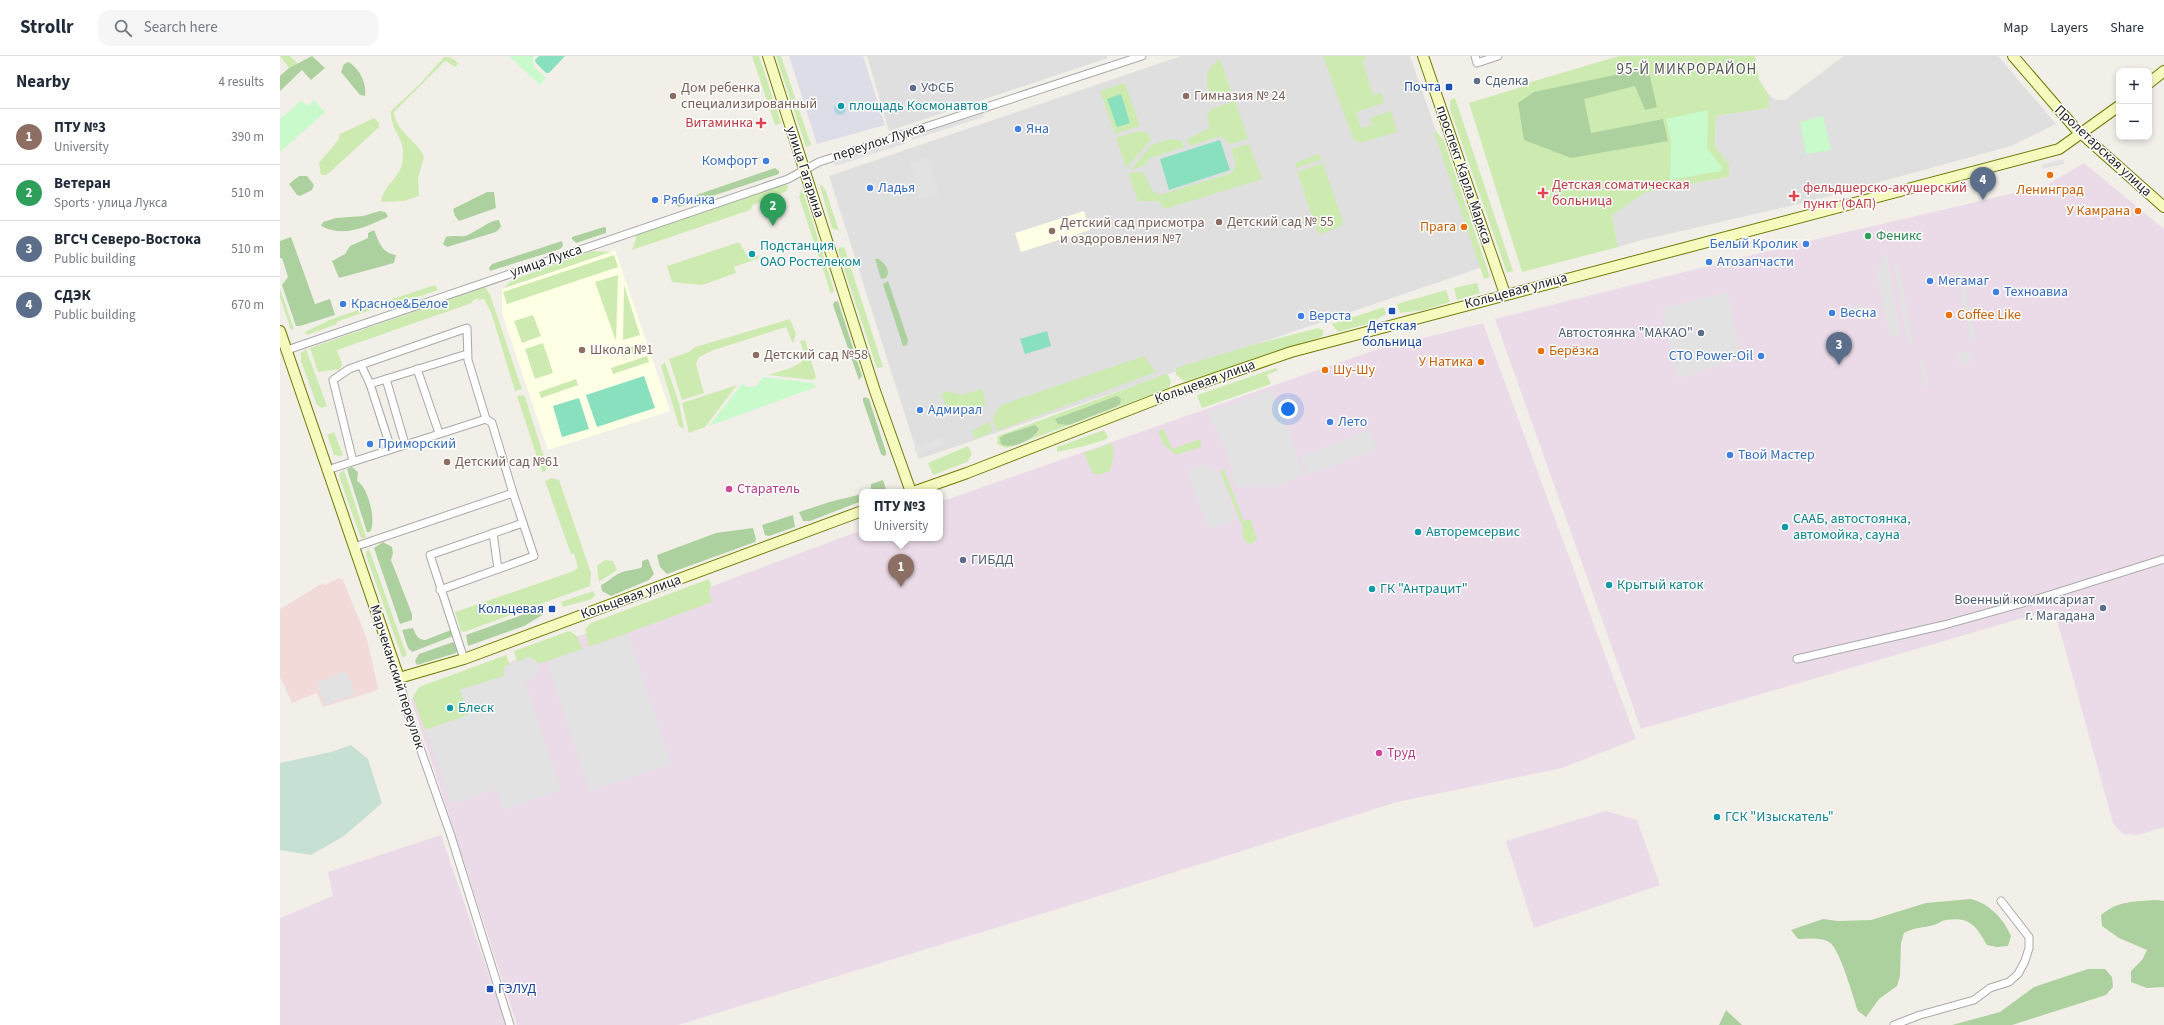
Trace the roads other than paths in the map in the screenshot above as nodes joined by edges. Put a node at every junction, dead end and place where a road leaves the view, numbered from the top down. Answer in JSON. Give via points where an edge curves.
{"nodes":[{"id":1,"x":768,"y":56,"type":"edge"},
{"id":2,"x":1142,"y":56,"type":"edge"},
{"id":3,"x":1423,"y":56,"type":"edge"},
{"id":4,"x":1475,"y":56,"type":"edge"},
{"id":5,"x":1498,"y":56,"type":"edge"},
{"id":6,"x":2013,"y":56,"type":"edge"},
{"id":7,"x":2164,"y":71,"type":"edge"},
{"id":8,"x":2152,"y":81,"type":"edge"},
{"id":9,"x":2116,"y":108,"type":"edge"},
{"id":10,"x":2082,"y":134,"type":"junction"},
{"id":11,"x":804,"y":170,"type":"junction"},
{"id":12,"x":2164,"y":207,"type":"edge"},
{"id":13,"x":1505,"y":294,"type":"junction"},
{"id":14,"x":280,"y":331,"type":"edge"},
{"id":15,"x":287,"y":350,"type":"junction"},
{"id":16,"x":468,"y":354,"type":"junction"},
{"id":17,"x":361,"y":365,"type":"junction"},
{"id":18,"x":417,"y":369,"type":"junction"},
{"id":19,"x":386,"y":379,"type":"junction"},
{"id":20,"x":370,"y":384,"type":"junction"},
{"id":21,"x":486,"y":419,"type":"junction"},
{"id":22,"x":439,"y":433,"type":"junction"},
{"id":23,"x":405,"y":444,"type":"junction"},
{"id":24,"x":392,"y":449,"type":"junction"},
{"id":25,"x":353,"y":461,"type":"junction"},
{"id":26,"x":327,"y":470,"type":"junction"},
{"id":27,"x":911,"y":489,"type":"edge"},
{"id":28,"x":921,"y":489,"type":"edge"},
{"id":29,"x":513,"y":493,"type":"junction"},
{"id":30,"x":859,"y":512,"type":"edge"},
{"id":31,"x":523,"y":523,"type":"junction"},
{"id":32,"x":493,"y":534,"type":"junction"},
{"id":33,"x":354,"y":548,"type":"junction"},
{"id":34,"x":2164,"y":559,"type":"edge"},
{"id":35,"x":498,"y":569,"type":"junction"},
{"id":36,"x":440,"y":590,"type":"junction"},
{"id":37,"x":464,"y":659,"type":"junction"},
{"id":38,"x":1797,"y":659,"type":"dead end"},
{"id":39,"x":399,"y":678,"type":"junction"},
{"id":40,"x":2001,"y":902,"type":"dead end"},
{"id":41,"x":510,"y":1025,"type":"edge"},
{"id":42,"x":1894,"y":1025,"type":"edge"}],
"edges":[{"from":1,"to":11,"type":"main road","name":"улица Гагарина"},
{"from":2,"to":11,"type":"street","name":"переулок Лукса","via":[[819,162]]},
{"from":3,"to":13,"type":"main road","name":"проспект Карла Маркса"},
{"from":4,"to":5,"type":"street","via":[[1477,63]]},
{"from":6,"to":10,"type":"main road","name":"Пролетарская улица"},
{"from":7,"to":8,"type":"main road"},
{"from":9,"to":10,"type":"main road","name":"Кольцевая улица"},
{"from":10,"to":12,"type":"main road","name":"Пролетарская улица"},
{"from":10,"to":13,"type":"main road","name":"Кольцевая улица","via":[[2059,150],[1671,253]]},
{"from":11,"to":15,"type":"street","name":"улица Лукса","via":[[788,179]]},
{"from":11,"to":27,"type":"main road","name":"улица Гагарина","via":[[875,391]]},
{"from":13,"to":28,"type":"main road","name":"Кольцевая улица","via":[[1283,354],[1175,392]]},
{"from":14,"to":15,"type":"main road","name":"Марчеканский переулок"},
{"from":15,"to":26,"type":"main road","name":"Марчеканский переулок"},
{"from":16,"to":17,"type":"street","via":[[466,328]]},
{"from":16,"to":18,"type":"street"},
{"from":16,"to":21,"type":"street"},
{"from":17,"to":20,"type":"street"},
{"from":17,"to":25,"type":"street","via":[[349,369],[333,380]]},
{"from":18,"to":19,"type":"street"},
{"from":18,"to":22,"type":"street"},
{"from":19,"to":20,"type":"street"},
{"from":19,"to":23,"type":"street"},
{"from":20,"to":24,"type":"street"},
{"from":21,"to":22,"type":"street"},
{"from":21,"to":29,"type":"street","via":[[492,423]]},
{"from":22,"to":23,"type":"street"},
{"from":23,"to":24,"type":"street"},
{"from":24,"to":25,"type":"street"},
{"from":25,"to":26,"type":"street"},
{"from":26,"to":33,"type":"main road","name":"Марчеканский переулок"},
{"from":29,"to":31,"type":"street"},
{"from":29,"to":33,"type":"street"},
{"from":30,"to":37,"type":"main road","name":"Кольцевая улица"},
{"from":31,"to":32,"type":"street"},
{"from":31,"to":35,"type":"street","via":[[534,556]]},
{"from":32,"to":35,"type":"street"},
{"from":32,"to":36,"type":"street","via":[[430,555]]},
{"from":33,"to":39,"type":"main road","name":"Марчеканский переулок"},
{"from":34,"to":38,"type":"street","via":[[2037,600],[1944,625]]},
{"from":35,"to":36,"type":"street"},
{"from":36,"to":37,"type":"street"},
{"from":37,"to":39,"type":"main road","name":"Кольцевая улица"},
{"from":39,"to":41,"type":"street","name":"Марчеканский переулок","via":[[407,712],[451,836]]},
{"from":40,"to":42,"type":"street","via":[[2028,937],[2029,948],[2018,974],[2008,982],[1990,988],[1974,1000]]}]}
